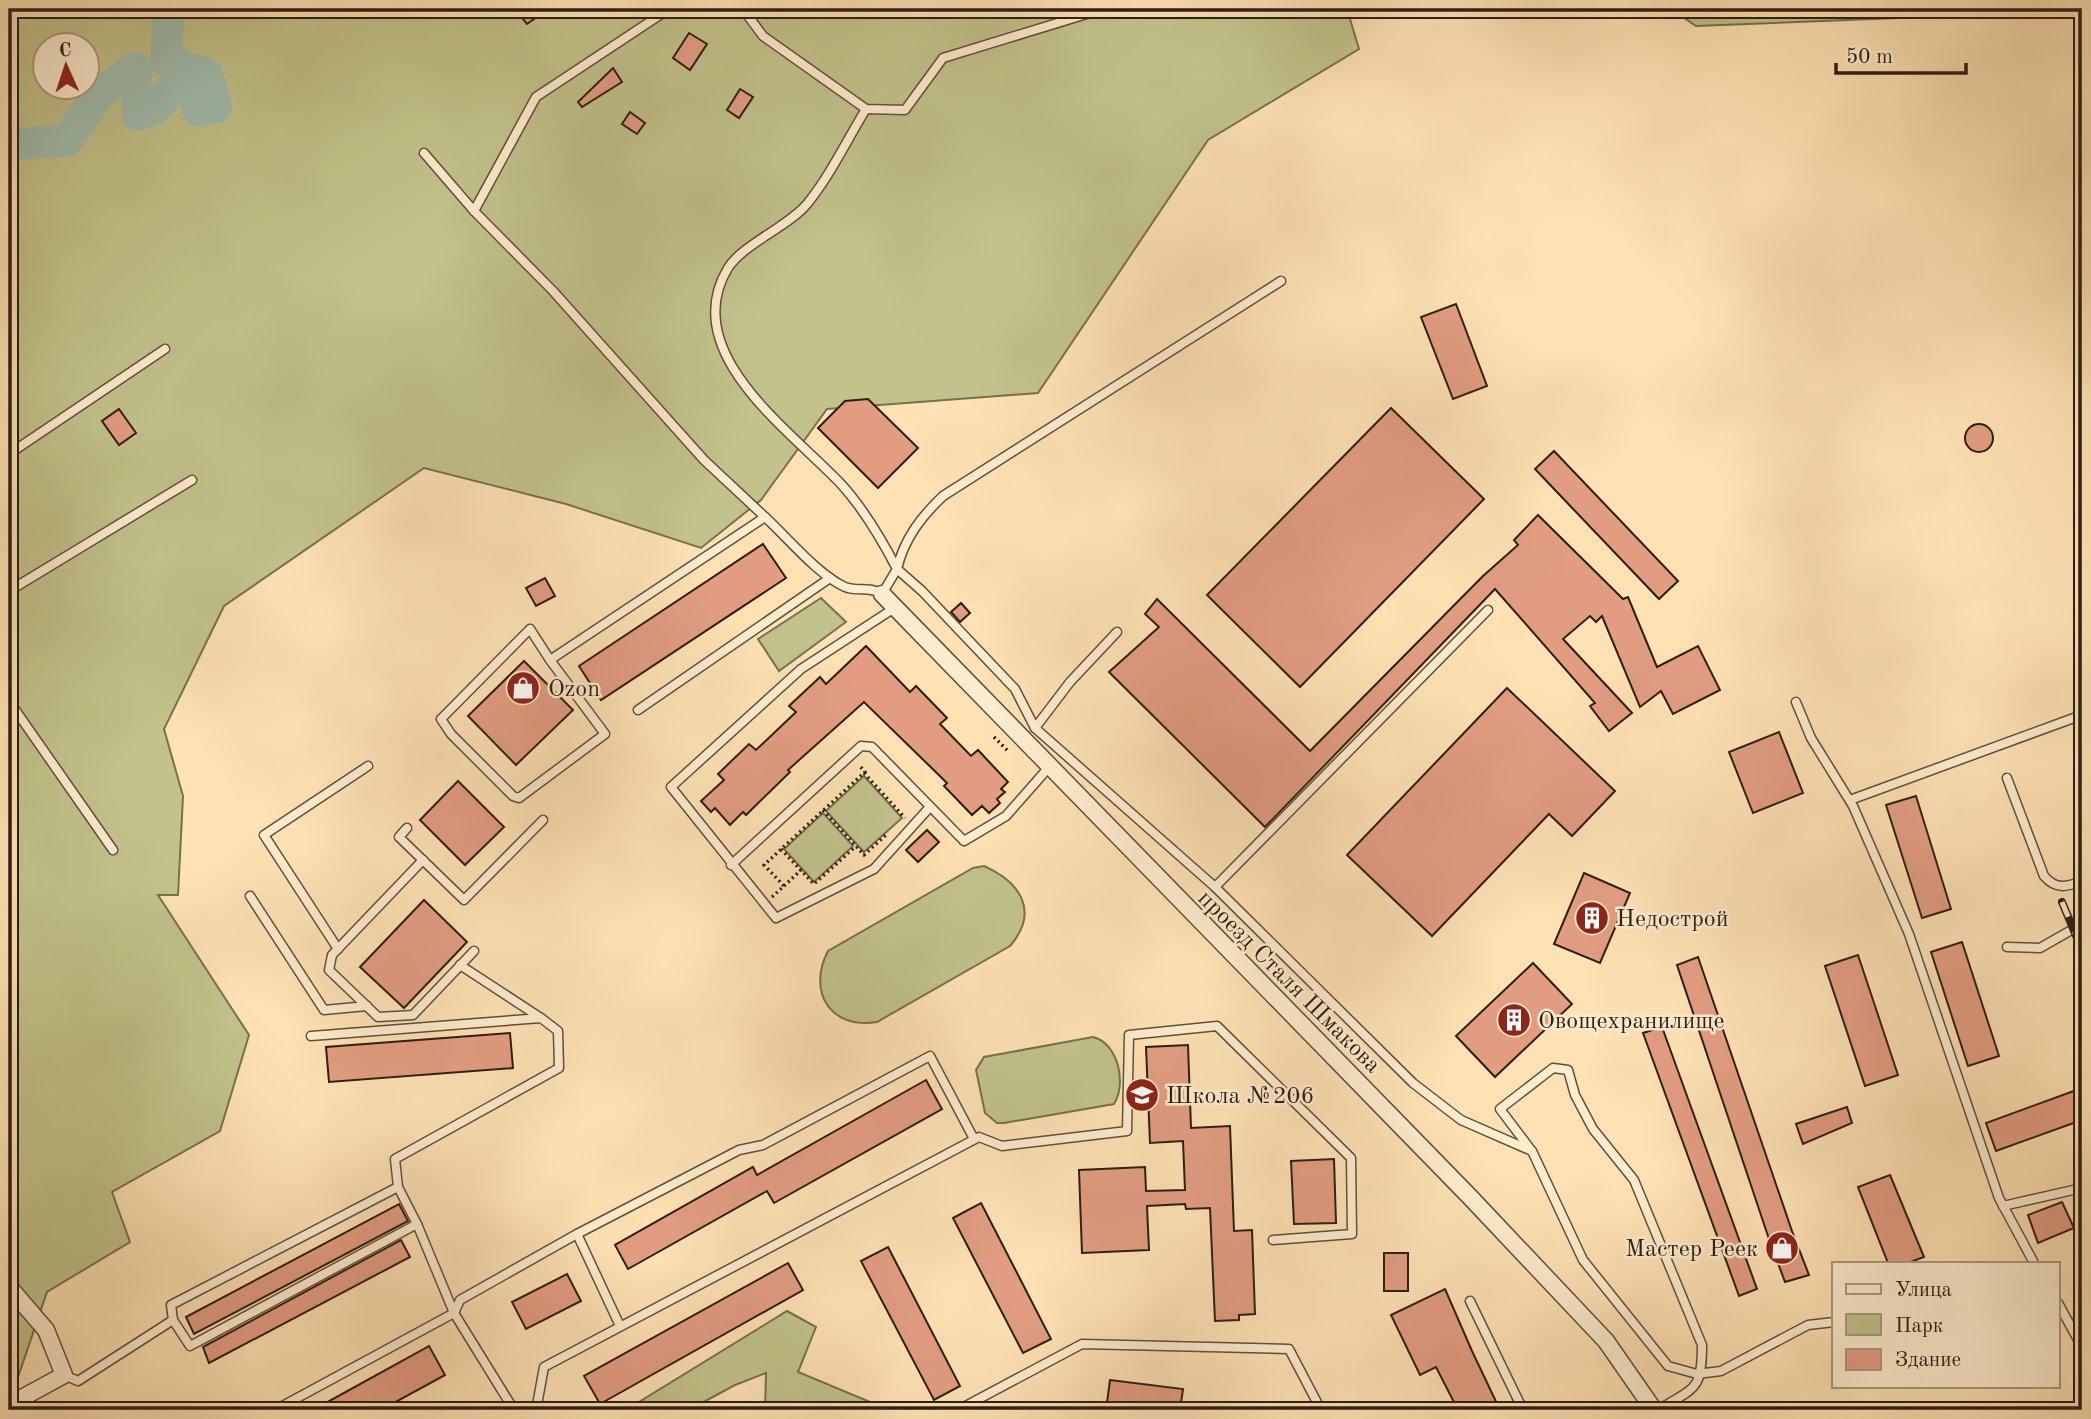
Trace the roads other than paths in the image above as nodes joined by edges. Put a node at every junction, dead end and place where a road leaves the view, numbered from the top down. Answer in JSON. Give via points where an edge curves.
{"nodes":[{"id":1,"x":669,"y":9,"type":"edge"},
{"id":2,"x":743,"y":9,"type":"edge"},
{"id":3,"x":1102,"y":9,"type":"edge"},
{"id":4,"x":866,"y":109,"type":"junction"},
{"id":5,"x":424,"y":153,"type":"dead end"},
{"id":6,"x":474,"y":211,"type":"junction"},
{"id":7,"x":1281,"y":281,"type":"dead end"},
{"id":8,"x":165,"y":349,"type":"dead end"},
{"id":9,"x":9,"y":454,"type":"edge"},
{"id":10,"x":192,"y":480,"type":"dead end"},
{"id":11,"x":765,"y":517,"type":"junction"},
{"id":12,"x":897,"y":569,"type":"junction"},
{"id":13,"x":830,"y":578,"type":"junction"},
{"id":14,"x":9,"y":591,"type":"edge"},
{"id":15,"x":882,"y":594,"type":"junction"},
{"id":16,"x":896,"y":607,"type":"junction"},
{"id":17,"x":1488,"y":610,"type":"dead end"},
{"id":18,"x":1118,"y":632,"type":"dead end"},
{"id":19,"x":550,"y":660,"type":"junction"},
{"id":20,"x":9,"y":701,"type":"edge"},
{"id":21,"x":1796,"y":702,"type":"dead end"},
{"id":22,"x":638,"y":710,"type":"dead end"},
{"id":23,"x":2082,"y":715,"type":"edge"},
{"id":24,"x":1035,"y":728,"type":"junction"},
{"id":25,"x":368,"y":766,"type":"dead end"},
{"id":26,"x":1049,"y":766,"type":"junction"},
{"id":27,"x":2007,"y":778,"type":"dead end"},
{"id":28,"x":1850,"y":800,"type":"junction"},
{"id":29,"x":929,"y":808,"type":"junction"},
{"id":30,"x":543,"y":820,"type":"dead end"},
{"id":31,"x":407,"y":828,"type":"dead end"},
{"id":32,"x":113,"y":850,"type":"dead end"},
{"id":33,"x":423,"y":860,"type":"junction"},
{"id":34,"x":731,"y":865,"type":"junction"},
{"id":35,"x":2082,"y":881,"type":"edge"},
{"id":36,"x":1215,"y":887,"type":"junction"},
{"id":37,"x":250,"y":896,"type":"dead end"},
{"id":38,"x":2082,"y":923,"type":"edge"},
{"id":39,"x":2007,"y":947,"type":"dead end"},
{"id":40,"x":338,"y":949,"type":"junction"},
{"id":41,"x":474,"y":951,"type":"dead end"},
{"id":42,"x":460,"y":965,"type":"junction"},
{"id":43,"x":367,"y":1006,"type":"junction"},
{"id":44,"x":541,"y":1018,"type":"junction"},
{"id":45,"x":311,"y":1036,"type":"dead end"},
{"id":46,"x":974,"y":1139,"type":"junction"},
{"id":47,"x":1532,"y":1151,"type":"junction"},
{"id":48,"x":398,"y":1188,"type":"junction"},
{"id":49,"x":2082,"y":1188,"type":"edge"},
{"id":50,"x":2003,"y":1206,"type":"junction"},
{"id":51,"x":417,"y":1224,"type":"junction"},
{"id":52,"x":577,"y":1234,"type":"junction"},
{"id":53,"x":1273,"y":1240,"type":"dead end"},
{"id":54,"x":2033,"y":1262,"type":"edge"},
{"id":55,"x":9,"y":1287,"type":"edge"},
{"id":56,"x":1470,"y":1301,"type":"dead end"},
{"id":57,"x":2060,"y":1306,"type":"edge"},
{"id":58,"x":454,"y":1313,"type":"junction"},
{"id":59,"x":173,"y":1320,"type":"junction"},
{"id":60,"x":1832,"y":1322,"type":"edge"},
{"id":61,"x":620,"y":1326,"type":"junction"},
{"id":62,"x":2080,"y":1335,"type":"edge"},
{"id":63,"x":2082,"y":1347,"type":"edge"},
{"id":64,"x":1702,"y":1373,"type":"junction"},
{"id":65,"x":64,"y":1375,"type":"junction"},
{"id":66,"x":9,"y":1405,"type":"edge"},
{"id":67,"x":536,"y":1409,"type":"edge"},
{"id":68,"x":275,"y":1410,"type":"edge"},
{"id":69,"x":514,"y":1410,"type":"edge"},
{"id":70,"x":958,"y":1410,"type":"edge"},
{"id":71,"x":1321,"y":1410,"type":"edge"},
{"id":72,"x":1523,"y":1410,"type":"edge"},
{"id":73,"x":1656,"y":1410,"type":"edge"}],
"edges":[{"from":1,"to":6,"type":"lane","via":[[536,97]]},
{"from":2,"to":4,"type":"lane","via":[[763,36]]},
{"from":3,"to":4,"type":"lane","via":[[943,58],[905,110]]},
{"from":4,"to":12,"type":"lane","via":[[806,205],[729,265],[715,297],[720,348],[750,394],[844,487]]},
{"from":5,"to":6,"type":"lane"},
{"from":6,"to":11,"type":"lane","via":[[554,291],[704,460]]},
{"from":7,"to":12,"type":"lane","via":[[943,496],[912,532]]},
{"from":8,"to":9,"type":"lane"},
{"from":10,"to":14,"type":"lane"},
{"from":11,"to":13,"type":"lane"},
{"from":11,"to":19,"type":"lane"},
{"from":12,"to":15,"type":"lane"},
{"from":12,"to":24,"type":"lane","via":[[1015,689]]},
{"from":13,"to":15,"type":"lane","via":[[848,588]]},
{"from":13,"to":22,"type":"lane"},
{"from":15,"to":16,"type":"street","name":"проезд Сталя Шмакова"},
{"from":16,"to":26,"type":"street","name":"проезд Сталя Шмакова"},
{"from":16,"to":34,"type":"lane","via":[[801,669],[673,782],[672,792]]},
{"from":17,"to":36,"type":"lane"},
{"from":18,"to":24,"type":"lane","via":[[1070,682]]},
{"from":19,"to":19,"type":"lane","via":[[605,734],[519,798],[440,719],[530,629]]},
{"from":20,"to":32,"type":"lane"},
{"from":21,"to":28,"type":"lane","via":[[1811,738]]},
{"from":23,"to":28,"type":"lane"},
{"from":24,"to":36,"type":"lane"},
{"from":25,"to":40,"type":"lane","via":[[264,835]]},
{"from":26,"to":29,"type":"lane","via":[[1006,816],[969,840],[959,839]]},
{"from":26,"to":73,"type":"street","name":"проезд Сталя Шмакова","via":[[1470,1196],[1606,1341]]},
{"from":27,"to":35,"type":"lane","via":[[2044,876],[2062,888]]},
{"from":28,"to":50,"type":"lane","via":[[1909,933]]},
{"from":29,"to":34,"type":"lane","via":[[868,873],[783,917],[776,918]]},
{"from":29,"to":34,"type":"lane","via":[[872,747],[861,746]]},
{"from":30,"to":33,"type":"lane","via":[[464,900]]},
{"from":31,"to":33,"type":"lane","via":[[399,837]]},
{"from":33,"to":40,"type":"lane"},
{"from":36,"to":47,"type":"lane","via":[[1413,1083],[1461,1120]]},
{"from":37,"to":43,"type":"lane","via":[[324,1010]]},
{"from":38,"to":39,"type":"lane","via":[[2040,948]]},
{"from":40,"to":43,"type":"lane","via":[[329,970]]},
{"from":41,"to":42,"type":"lane"},
{"from":42,"to":43,"type":"lane","via":[[413,1014],[378,1017]]},
{"from":42,"to":44,"type":"lane"},
{"from":44,"to":45,"type":"lane"},
{"from":44,"to":48,"type":"lane","via":[[558,1031],[559,1068],[395,1160]]},
{"from":46,"to":52,"type":"lane","via":[[930,1056],[763,1145],[738,1150]]},
{"from":46,"to":53,"type":"lane","via":[[1002,1146],[1127,1131],[1129,1035],[1217,1026],[1351,1158],[1352,1234]]},
{"from":46,"to":61,"type":"lane"},
{"from":47,"to":64,"type":"lane","via":[[1583,1261],[1668,1366]]},
{"from":47,"to":64,"type":"lane","via":[[1500,1109],[1553,1068],[1568,1070],[1593,1129],[1634,1180],[1702,1345]]},
{"from":48,"to":51,"type":"lane"},
{"from":48,"to":59,"type":"lane","via":[[172,1305]]},
{"from":49,"to":50,"type":"lane"},
{"from":50,"to":54,"type":"lane"},
{"from":51,"to":58,"type":"lane"},
{"from":51,"to":59,"type":"lane","via":[[190,1346]]},
{"from":52,"to":58,"type":"lane","via":[[460,1300]]},
{"from":52,"to":61,"type":"lane"},
{"from":55,"to":65,"type":"street","via":[[46,1330]]},
{"from":56,"to":72,"type":"lane"},
{"from":57,"to":62,"type":"lane"},
{"from":58,"to":68,"type":"lane"},
{"from":58,"to":69,"type":"lane"},
{"from":59,"to":65,"type":"lane","via":[[78,1381]]},
{"from":60,"to":64,"type":"lane","via":[[1808,1325],[1721,1371]]},
{"from":61,"to":67,"type":"lane","via":[[544,1367]]},
{"from":62,"to":63,"type":"lane"},
{"from":64,"to":73,"type":"lane","via":[[1696,1387]]},
{"from":65,"to":66,"type":"street"},
{"from":70,"to":71,"type":"lane","via":[[1082,1344],[1289,1349]]}]}
